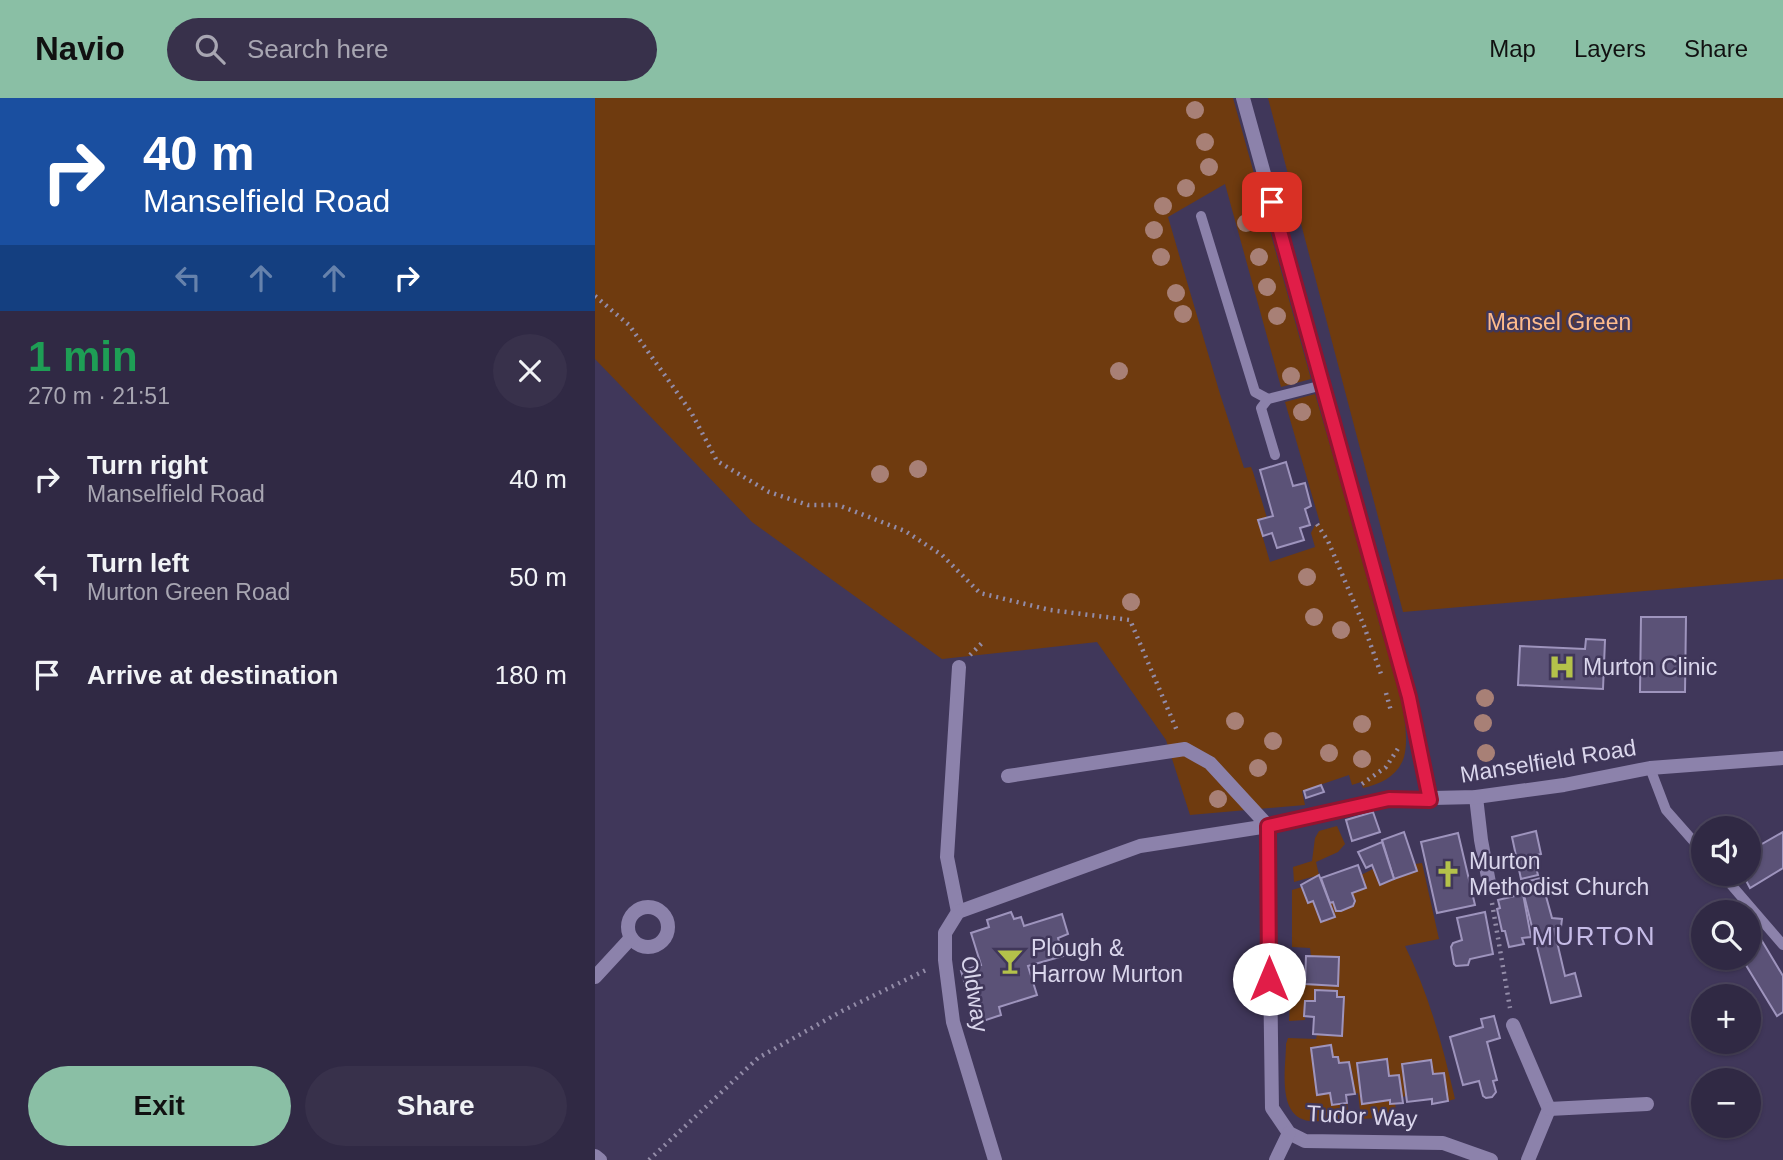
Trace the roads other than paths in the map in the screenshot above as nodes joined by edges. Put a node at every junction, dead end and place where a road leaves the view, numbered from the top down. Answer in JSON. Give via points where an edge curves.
{"nodes":[{"id":1,"x":1244,"y":98,"type":"edge"},
{"id":2,"x":1201,"y":216,"type":"dead end"},
{"id":3,"x":1323,"y":385,"type":"junction"},
{"id":4,"x":1268,"y":399,"type":"junction"},
{"id":5,"x":1275,"y":455,"type":"dead end"},
{"id":6,"x":959,"y":667,"type":"dead end"},
{"id":7,"x":1783,"y":758,"type":"edge"},
{"id":8,"x":1650,"y":768,"type":"junction"},
{"id":9,"x":1008,"y":776,"type":"dead end"},
{"id":10,"x":1476,"y":797,"type":"junction"},
{"id":11,"x":1430,"y":800,"type":"junction"},
{"id":12,"x":1268,"y":826,"type":"junction"},
{"id":13,"x":1691,"y":838,"type":"edge"},
{"id":14,"x":1732,"y":886,"type":"edge"},
{"id":15,"x":1490,"y":888,"type":"road end"},
{"id":16,"x":958,"y":912,"type":"junction"},
{"id":17,"x":631,"y":938,"type":"dead end"},
{"id":18,"x":1783,"y":945,"type":"edge"},
{"id":19,"x":595,"y":977,"type":"edge"},
{"id":20,"x":1513,"y":1025,"type":"road end"},
{"id":21,"x":1647,"y":1104,"type":"dead end"},
{"id":22,"x":1549,"y":1109,"type":"junction"},
{"id":23,"x":1289,"y":1133,"type":"junction"},
{"id":24,"x":595,"y":1156,"type":"edge"},
{"id":25,"x":600,"y":1160,"type":"edge"},
{"id":26,"x":995,"y":1160,"type":"edge"},
{"id":27,"x":1276,"y":1160,"type":"edge"},
{"id":28,"x":1491,"y":1160,"type":"edge"},
{"id":29,"x":1528,"y":1160,"type":"edge"}],
"edges":[{"from":1,"to":3,"type":"street"},
{"from":2,"to":4,"type":"lane","via":[[1255,391]]},
{"from":3,"to":4,"type":"lane"},
{"from":3,"to":11,"type":"street","via":[[1409,697]]},
{"from":4,"to":5,"type":"lane","via":[[1261,408]]},
{"from":6,"to":16,"type":"street","via":[[947,857]]},
{"from":7,"to":8,"type":"street","name":"Manselfield Road"},
{"from":8,"to":10,"type":"street","name":"Manselfield Road"},
{"from":8,"to":13,"type":"lane","via":[[1666,810]]},
{"from":9,"to":12,"type":"street","via":[[1185,749],[1210,764]]},
{"from":10,"to":11,"type":"street","name":"Manselfield Road"},
{"from":10,"to":15,"type":"street"},
{"from":11,"to":12,"type":"street","name":"Manselfield Road","via":[[1389,799]]},
{"from":12,"to":16,"type":"street","name":"Manselfield Road","via":[[1140,846]]},
{"from":12,"to":23,"type":"street","name":"Tudor Way","via":[[1272,1108]]},
{"from":14,"to":18,"type":"lane"},
{"from":16,"to":26,"type":"street","name":"Oldway","via":[[945,933],[953,1022]]},
{"from":17,"to":19,"type":"street"},
{"from":20,"to":22,"type":"street"},
{"from":21,"to":22,"type":"street"},
{"from":22,"to":29,"type":"street"},
{"from":23,"to":27,"type":"street"},
{"from":23,"to":28,"type":"street","name":"Tudor Way","via":[[1305,1141],[1443,1143]]},
{"from":24,"to":25,"type":"street"}]}
